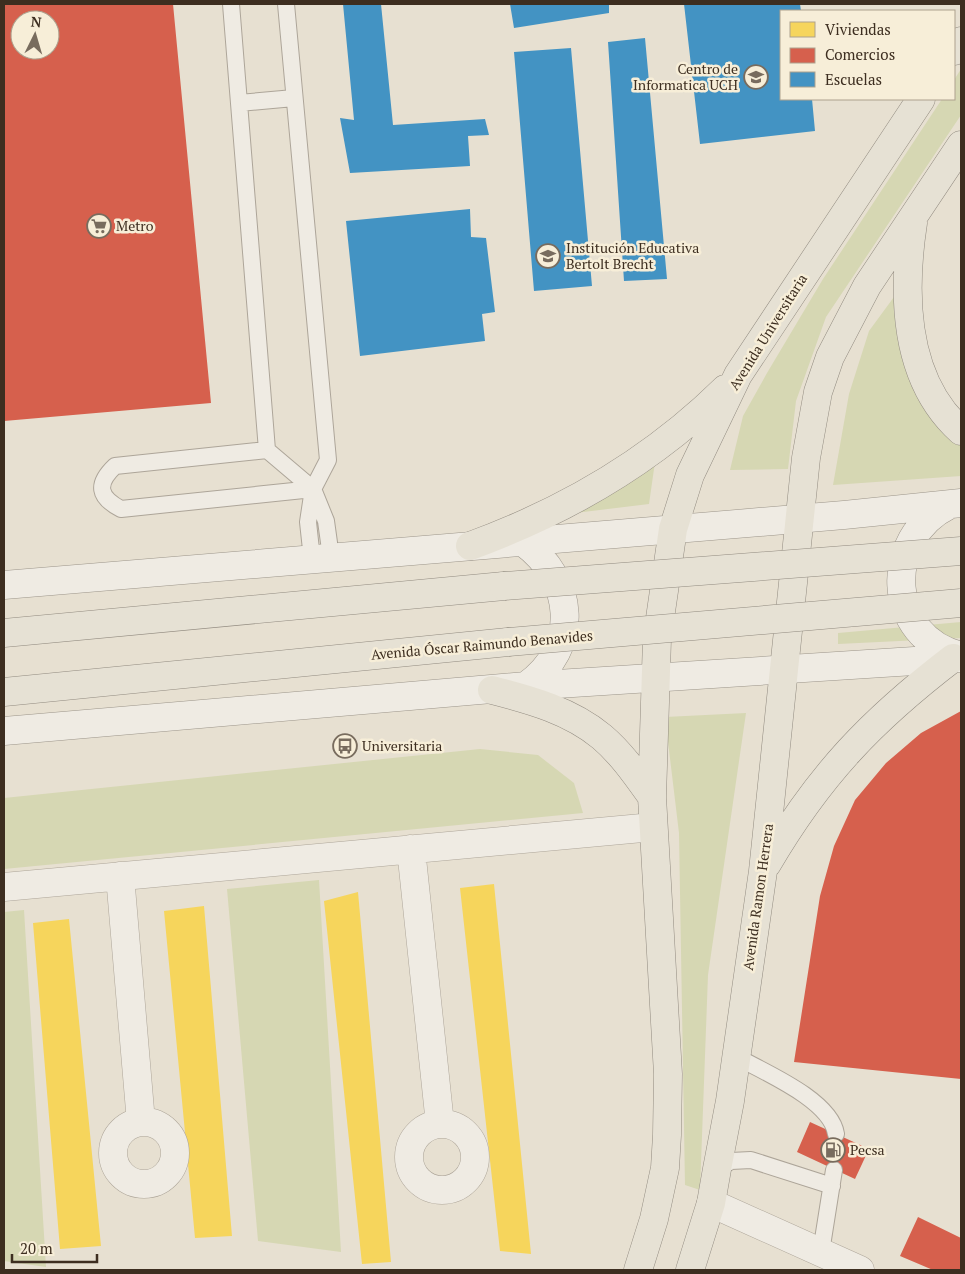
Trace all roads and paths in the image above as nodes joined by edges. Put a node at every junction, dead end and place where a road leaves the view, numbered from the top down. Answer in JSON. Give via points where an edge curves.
{"nodes":[{"id":1,"x":231,"y":4,"type":"edge"},
{"id":2,"x":286,"y":4,"type":"edge"},
{"id":3,"x":294,"y":98,"type":"junction"},
{"id":4,"x":921,"y":100,"type":"edge"},
{"id":5,"x":239,"y":103,"type":"junction"},
{"id":6,"x":961,"y":145,"type":"edge"},
{"id":7,"x":914,"y":214,"type":"junction"},
{"id":8,"x":738,"y":375,"type":"junction"},
{"id":9,"x":961,"y":431,"type":"edge"},
{"id":10,"x":267,"y":450,"type":"junction"},
{"id":11,"x":313,"y":489,"type":"junction"},
{"id":12,"x":956,"y":504,"type":"edge"},
{"id":13,"x":800,"y":519,"type":"junction"},
{"id":14,"x":673,"y":529,"type":"junction"},
{"id":15,"x":524,"y":542,"type":"junction"},
{"id":16,"x":470,"y":546,"type":"junction"},
{"id":17,"x":961,"y":551,"type":"edge"},
{"id":18,"x":321,"y":558,"type":"junction"},
{"id":19,"x":4,"y":585,"type":"edge"},
{"id":20,"x":961,"y":603,"type":"edge"},
{"id":21,"x":4,"y":633,"type":"edge"},
{"id":22,"x":959,"y":658,"type":"edge"},
{"id":23,"x":784,"y":670,"type":"junction"},
{"id":24,"x":654,"y":678,"type":"junction"},
{"id":25,"x":526,"y":686,"type":"junction"},
{"id":26,"x":492,"y":690,"type":"junction"},
{"id":27,"x":4,"y":692,"type":"edge"},
{"id":28,"x":4,"y":731,"type":"edge"},
{"id":29,"x":652,"y":796,"type":"junction"},
{"id":30,"x":654,"y":827,"type":"junction"},
{"id":31,"x":411,"y":849,"type":"junction"},
{"id":32,"x":763,"y":871,"type":"junction"},
{"id":33,"x":120,"y":876,"type":"junction"},
{"id":34,"x":4,"y":887,"type":"edge"},
{"id":35,"x":735,"y":1056,"type":"junction"},
{"id":36,"x":141,"y":1122,"type":"dead end"},
{"id":37,"x":440,"y":1124,"type":"dead end"},
{"id":38,"x":836,"y":1134,"type":"dead end"},
{"id":39,"x":717,"y":1169,"type":"junction"},
{"id":40,"x":711,"y":1203,"type":"junction"},
{"id":41,"x":821,"y":1252,"type":"junction"},
{"id":42,"x":638,"y":1270,"type":"edge"},
{"id":43,"x":690,"y":1270,"type":"edge"},
{"id":44,"x":860,"y":1270,"type":"edge"}],
"edges":[{"from":1,"to":5,"type":"lane"},
{"from":2,"to":3,"type":"lane"},
{"from":3,"to":5,"type":"lane"},
{"from":3,"to":11,"type":"lane","via":[[328,460]]},
{"from":4,"to":8,"type":"main road","name":"Avenida Universitaria"},
{"from":5,"to":10,"type":"lane"},
{"from":6,"to":7,"type":"main road"},
{"from":7,"to":9,"type":"main road","via":[[907,285],[915,354],[932,397]]},
{"from":7,"to":13,"type":"main road","via":[[867,286],[830,357],[810,427]]},
{"from":8,"to":14,"type":"main road","name":"Avenida Universitaria","via":[[690,474]]},
{"from":8,"to":16,"type":"main road","via":[[701,412],[619,475],[555,511]]},
{"from":10,"to":11,"type":"lane"},
{"from":10,"to":11,"type":"lane","via":[[115,466],[105,476],[102,490],[108,502],[121,509]]},
{"from":11,"to":18,"type":"lane","via":[[326,521]]},
{"from":12,"to":13,"type":"main road"},
{"from":12,"to":22,"type":"main road","via":[[930,516],[914,534],[902,565],[901,588],[907,610],[918,629]]},
{"from":13,"to":14,"type":"main road"},
{"from":13,"to":23,"type":"main road","name":"Avenida Ramon Herrera"},
{"from":14,"to":15,"type":"main road"},
{"from":14,"to":24,"type":"main road","name":"Avenida Universitaria"},
{"from":15,"to":16,"type":"main road"},
{"from":15,"to":25,"type":"main road","via":[[542,557],[556,578],[565,613],[558,649],[545,670]]},
{"from":16,"to":18,"type":"main road"},
{"from":17,"to":21,"type":"main road","bridge":true,"via":[[504,586]]},
{"from":18,"to":19,"type":"main road"},
{"from":20,"to":27,"type":"main road","name":"Avenida Óscar Raimundo Benavides","bridge":true,"via":[[508,642]]},
{"from":22,"to":23,"type":"main road"},
{"from":22,"to":32,"type":"main road","via":[[894,705],[850,747],[799,813]]},
{"from":23,"to":24,"type":"main road"},
{"from":23,"to":32,"type":"main road","name":"Avenida Ramon Herrera"},
{"from":24,"to":25,"type":"main road"},
{"from":24,"to":29,"type":"main road"},
{"from":25,"to":26,"type":"main road"},
{"from":26,"to":28,"type":"main road"},
{"from":26,"to":29,"type":"main road","via":[[549,706],[579,721],[612,748]]},
{"from":29,"to":30,"type":"main road"},
{"from":30,"to":31,"type":"main road"},
{"from":30,"to":42,"type":"main road","via":[[668,1074],[667,1135],[665,1168]]},
{"from":31,"to":33,"type":"main road"},
{"from":31,"to":37,"type":"main road"},
{"from":32,"to":35,"type":"main road","name":"Avenida Ramon Herrera"},
{"from":33,"to":34,"type":"main road"},
{"from":33,"to":36,"type":"main road"},
{"from":35,"to":38,"type":"lane","via":[[821,1106],[835,1124]]},
{"from":35,"to":39,"type":"main road","name":"Avenida Ramon Herrera"},
{"from":39,"to":40,"type":"main road","name":"Avenida Ramon Herrera"},
{"from":39,"to":41,"type":"lane","via":[[731,1161],[751,1160],[833,1178]]},
{"from":40,"to":41,"type":"main road"},
{"from":40,"to":43,"type":"main road","name":"Avenida Ramon Herrera"},
{"from":41,"to":44,"type":"main road"}]}
